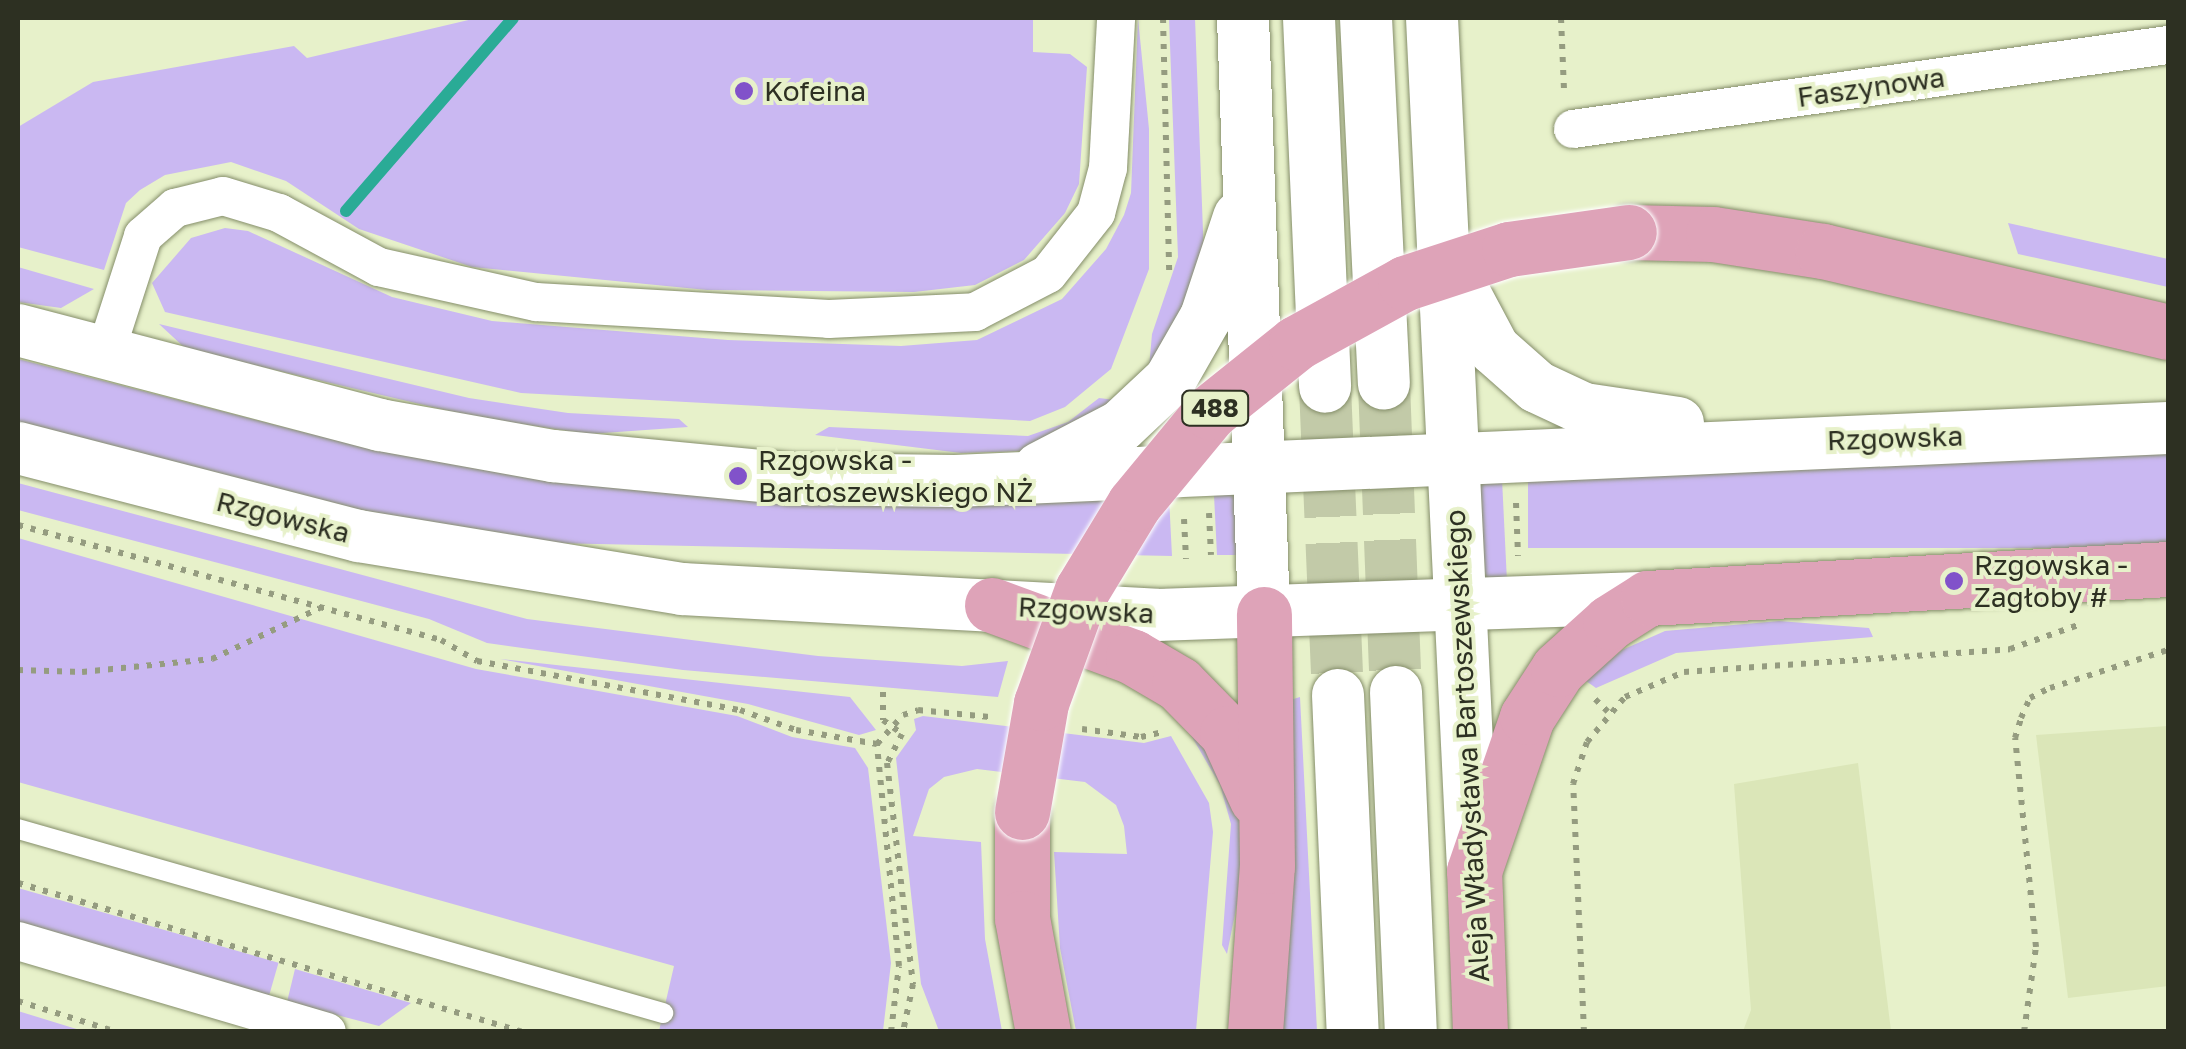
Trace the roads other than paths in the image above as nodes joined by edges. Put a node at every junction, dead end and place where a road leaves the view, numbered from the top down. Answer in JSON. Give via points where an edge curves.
{"nodes":[{"id":1,"x":1116,"y":18,"type":"edge"},
{"id":2,"x":1242,"y":18,"type":"edge"},
{"id":3,"x":1308,"y":18,"type":"edge"},
{"id":4,"x":1366,"y":18,"type":"edge"},
{"id":5,"x":1432,"y":18,"type":"edge"},
{"id":6,"x":2168,"y":45,"type":"edge"},
{"id":7,"x":1573,"y":128,"type":"road end"},
{"id":8,"x":1250,"y":182,"type":"junction"},
{"id":9,"x":1446,"y":255,"type":"junction"},
{"id":10,"x":18,"y":330,"type":"edge"},
{"id":11,"x":2168,"y":332,"type":"edge"},
{"id":12,"x":105,"y":354,"type":"junction"},
{"id":13,"x":1384,"y":384,"type":"tunnel mouth"},
{"id":14,"x":1325,"y":387,"type":"tunnel mouth"},
{"id":15,"x":2168,"y":428,"type":"edge"},
{"id":16,"x":1752,"y":443,"type":"junction"},
{"id":17,"x":18,"y":448,"type":"edge"},
{"id":18,"x":1455,"y":460,"type":"junction"},
{"id":19,"x":1261,"y":469,"type":"junction"},
{"id":20,"x":1010,"y":479,"type":"junction"},
{"id":21,"x":2168,"y":569,"type":"edge"},
{"id":22,"x":1648,"y":598,"type":"junction"},
{"id":23,"x":992,"y":605,"type":"junction"},
{"id":24,"x":1460,"y":606,"type":"junction"},
{"id":25,"x":1264,"y":614,"type":"junction"},
{"id":26,"x":1396,"y":692,"type":"tunnel mouth"},
{"id":27,"x":1338,"y":695,"type":"tunnel mouth"},
{"id":28,"x":18,"y":829,"type":"edge"},
{"id":29,"x":1266,"y":836,"type":"junction"},
{"id":30,"x":1474,"y":872,"type":"junction"},
{"id":31,"x":18,"y":941,"type":"edge"},
{"id":32,"x":663,"y":1014,"type":"dead end"},
{"id":33,"x":327,"y":1032,"type":"edge"},
{"id":34,"x":1044,"y":1032,"type":"edge"},
{"id":35,"x":1255,"y":1032,"type":"edge"},
{"id":36,"x":1353,"y":1032,"type":"edge"},
{"id":37,"x":1411,"y":1032,"type":"edge"},
{"id":38,"x":1480,"y":1032,"type":"edge"}],
"edges":[{"from":1,"to":12,"type":"street","via":[[1108,168],[1096,213],[1048,274],[975,312],[828,318],[536,302],[379,267],[279,212],[223,196],[175,208],[143,236]]},
{"from":2,"to":8,"type":"main road"},
{"from":3,"to":14,"type":"main road"},
{"from":4,"to":13,"type":"main road"},
{"from":5,"to":9,"type":"main road","name":"Aleja Władysława Bartoszewskiego"},
{"from":6,"to":7,"type":"street","name":"Faszynowa"},
{"from":8,"to":19,"type":"main road"},
{"from":8,"to":20,"type":"main road","via":[[1206,316],[1163,388],[1077,454]]},
{"from":9,"to":16,"type":"main road","via":[[1494,349],[1549,394],[1604,414],[1674,422]]},
{"from":9,"to":18,"type":"main road","name":"Aleja Władysława Bartoszewskiego"},
{"from":10,"to":12,"type":"main road","name":"Rzgowska"},
{"from":11,"to":34,"type":"main road","number":"488","bridge":true,"via":[[1823,251],[1714,234],[1629,232],[1508,248],[1405,283],[1296,343],[1210,412],[1134,504],[1082,590],[1041,703],[1022,812],[1022,918]]},
{"from":12,"to":20,"type":"main road","name":"Rzgowska","via":[[380,425],[553,456],[791,479]]},
{"from":15,"to":16,"type":"main road","name":"Rzgowska"},
{"from":16,"to":18,"type":"main road","name":"Rzgowska"},
{"from":17,"to":23,"type":"main road","name":"Rzgowska","via":[[252,510],[469,557],[682,589]]},
{"from":18,"to":19,"type":"main road","name":"Rzgowska"},
{"from":18,"to":24,"type":"main road","name":"Aleja Władysława Bartoszewskiego"},
{"from":19,"to":20,"type":"main road","name":"Rzgowska"},
{"from":19,"to":25,"type":"main road"},
{"from":21,"to":22,"type":"main road","name":"Rzgowska"},
{"from":22,"to":24,"type":"main road","name":"Rzgowska"},
{"from":22,"to":30,"type":"main road","via":[[1573,653],[1536,701]]},
{"from":23,"to":25,"type":"main road","name":"Rzgowska","via":[[1117,615]]},
{"from":23,"to":29,"type":"main road","via":[[1133,657],[1191,693],[1239,752]]},
{"from":24,"to":25,"type":"main road","name":"Rzgowska"},
{"from":24,"to":30,"type":"main road","name":"Aleja Władysława Bartoszewskiego"},
{"from":25,"to":29,"type":"main road"},
{"from":26,"to":37,"type":"main road"},
{"from":27,"to":36,"type":"main road"},
{"from":28,"to":32,"type":"lane"},
{"from":29,"to":35,"type":"main road"},
{"from":30,"to":38,"type":"main road","name":"Aleja Władysława Bartoszewskiego"},
{"from":31,"to":33,"type":"street"}]}
